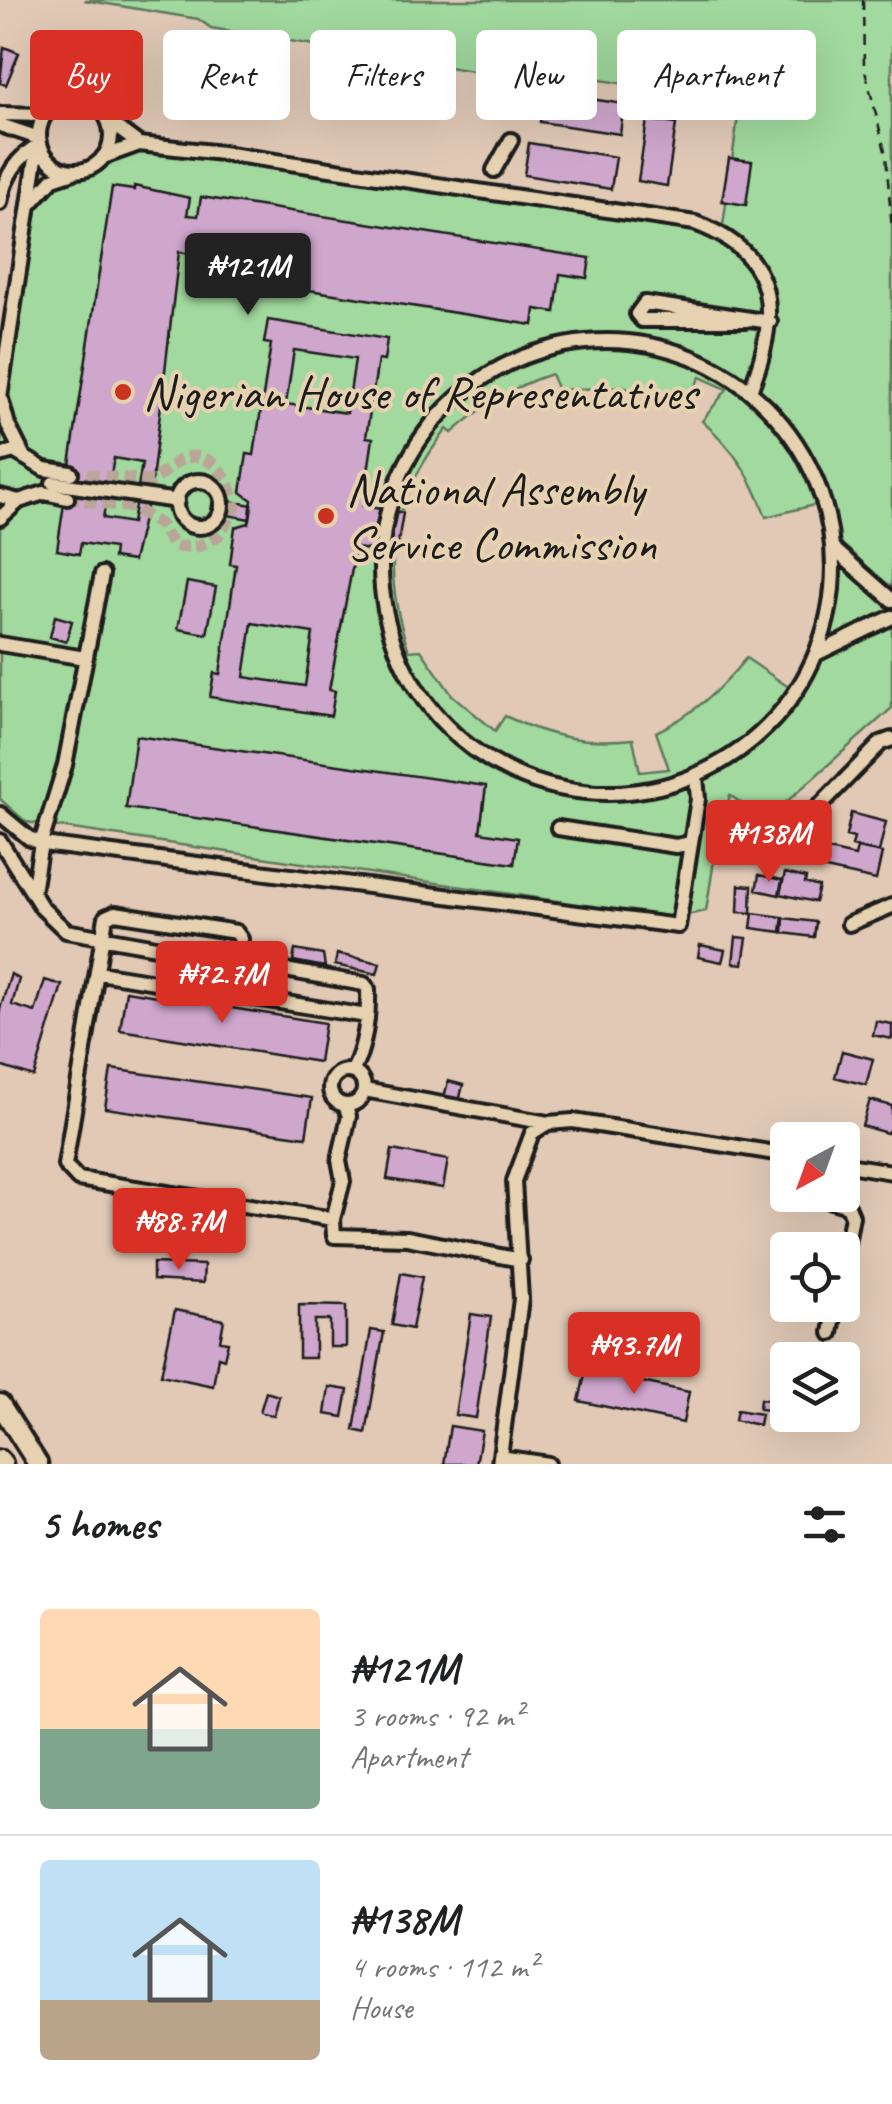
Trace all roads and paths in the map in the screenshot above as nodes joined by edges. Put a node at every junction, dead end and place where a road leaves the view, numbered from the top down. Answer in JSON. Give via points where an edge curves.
{"nodes":[{"id":1,"x":863,"y":0,"type":"edge"},
{"id":2,"x":0,"y":114,"type":"edge"},
{"id":3,"x":30,"y":115,"type":"edge"},
{"id":4,"x":43,"y":120,"type":"edge"},
{"id":5,"x":108,"y":121,"type":"joint"},
{"id":6,"x":0,"y":125,"type":"edge"},
{"id":7,"x":511,"y":140,"type":"dead end"},
{"id":8,"x":40,"y":144,"type":"junction"},
{"id":9,"x":139,"y":144,"type":"junction"},
{"id":10,"x":103,"y":156,"type":"junction"},
{"id":11,"x":76,"y":170,"type":"junction"},
{"id":12,"x":494,"y":170,"type":"dead end"},
{"id":13,"x":0,"y":203,"type":"edge"},
{"id":14,"x":28,"y":216,"type":"junction"},
{"id":15,"x":892,"y":231,"type":"edge"},
{"id":16,"x":747,"y":320,"type":"junction"},
{"id":17,"x":770,"y":322,"type":"junction"},
{"id":18,"x":750,"y":391,"type":"junction"},
{"id":19,"x":0,"y":396,"type":"edge"},
{"id":20,"x":23,"y":454,"type":"junction"},
{"id":21,"x":0,"y":455,"type":"edge"},
{"id":22,"x":44,"y":470,"type":"junction"},
{"id":23,"x":71,"y":473,"type":"tunnel mouth"},
{"id":24,"x":48,"y":488,"type":"junction"},
{"id":25,"x":0,"y":496,"type":"edge"},
{"id":26,"x":67,"y":498,"type":"tunnel mouth"},
{"id":27,"x":19,"y":501,"type":"junction"},
{"id":28,"x":177,"y":501,"type":"dead end"},
{"id":29,"x":0,"y":518,"type":"edge"},
{"id":30,"x":834,"y":549,"type":"junction"},
{"id":31,"x":102,"y":574,"type":"dead end"},
{"id":32,"x":892,"y":600,"type":"edge"},
{"id":33,"x":892,"y":617,"type":"edge"},
{"id":34,"x":0,"y":644,"type":"edge"},
{"id":35,"x":818,"y":654,"type":"junction"},
{"id":36,"x":86,"y":658,"type":"junction"},
{"id":37,"x":892,"y":739,"type":"edge"},
{"id":38,"x":696,"y":777,"type":"junction"},
{"id":39,"x":0,"y":814,"type":"edge"},
{"id":40,"x":806,"y":820,"type":"dead end"},
{"id":41,"x":558,"y":828,"type":"dead end"},
{"id":42,"x":0,"y":841,"type":"edge"},
{"id":43,"x":41,"y":843,"type":"junction"},
{"id":44,"x":691,"y":844,"type":"junction"},
{"id":45,"x":34,"y":892,"type":"junction"},
{"id":46,"x":892,"y":906,"type":"edge"},
{"id":47,"x":849,"y":924,"type":"dead end"},
{"id":48,"x":102,"y":940,"type":"junction"},
{"id":49,"x":237,"y":963,"type":"junction"},
{"id":50,"x":99,"y":973,"type":"junction"},
{"id":51,"x":232,"y":994,"type":"junction"},
{"id":52,"x":366,"y":1016,"type":"junction"},
{"id":53,"x":352,"y":1072,"type":"junction"},
{"id":54,"x":364,"y":1090,"type":"junction"},
{"id":55,"x":345,"y":1105,"type":"junction"},
{"id":56,"x":548,"y":1123,"type":"junction"},
{"id":57,"x":770,"y":1152,"type":"edge"},
{"id":58,"x":860,"y":1167,"type":"edge"},
{"id":59,"x":892,"y":1172,"type":"edge"},
{"id":60,"x":333,"y":1219,"type":"junction"},
{"id":61,"x":521,"y":1260,"type":"junction"},
{"id":62,"x":833,"y":1322,"type":"edge"},
{"id":63,"x":831,"y":1333,"type":"dead end"},
{"id":64,"x":0,"y":1404,"type":"edge"},
{"id":65,"x":499,"y":1461,"type":"edge"},
{"id":66,"x":38,"y":1464,"type":"edge"},
{"id":67,"x":548,"y":1464,"type":"edge"}],
"edges":[{"from":1,"to":15,"type":"path","via":[[864,66],[886,155]]},
{"from":2,"to":3,"type":"street"},
{"from":4,"to":8,"type":"street"},
{"from":5,"to":9,"type":"street"},
{"from":5,"to":10,"type":"street"},
{"from":6,"to":8,"type":"street"},
{"from":7,"to":12,"type":"street"},
{"from":8,"to":11,"type":"street","via":[[56,165]]},
{"from":8,"to":13,"type":"street","via":[[8,176]]},
{"from":8,"to":14,"type":"street"},
{"from":9,"to":10,"type":"street"},
{"from":9,"to":17,"type":"street","via":[[694,223],[722,233],[757,264]]},
{"from":10,"to":11,"type":"street"},
{"from":11,"to":14,"type":"street","via":[[45,185]]},
{"from":14,"to":19,"type":"street"},
{"from":16,"to":16,"type":"street","via":[[645,303],[637,314],[642,320]]},
{"from":16,"to":17,"type":"street"},
{"from":17,"to":18,"type":"street"},
{"from":18,"to":30,"type":"street","via":[[792,436],[814,476]]},
{"from":18,"to":38,"type":"street","via":[[686,354],[650,346],[614,339],[541,348],[475,380],[422,432],[390,497],[379,570],[393,642],[428,707],[483,757],[551,787],[624,794]]},
{"from":19,"to":20,"type":"street"},
{"from":20,"to":21,"type":"street"},
{"from":20,"to":22,"type":"street"},
{"from":22,"to":23,"type":"street"},
{"from":22,"to":24,"type":"street"},
{"from":24,"to":26,"type":"street"},
{"from":24,"to":27,"type":"street"},
{"from":24,"to":28,"type":"street"},
{"from":25,"to":27,"type":"street"},
{"from":27,"to":29,"type":"street"},
{"from":30,"to":32,"type":"street"},
{"from":30,"to":35,"type":"street","via":[[832,602]]},
{"from":31,"to":36,"type":"street"},
{"from":33,"to":35,"type":"street"},
{"from":34,"to":36,"type":"street"},
{"from":35,"to":38,"type":"street","via":[[789,705],[747,747]]},
{"from":36,"to":43,"type":"street"},
{"from":37,"to":40,"type":"street","via":[[880,743]]},
{"from":38,"to":44,"type":"street"},
{"from":39,"to":43,"type":"street"},
{"from":41,"to":44,"type":"street"},
{"from":42,"to":45,"type":"street"},
{"from":43,"to":44,"type":"street","via":[[670,926],[678,926]]},
{"from":43,"to":45,"type":"street"},
{"from":45,"to":48,"type":"street","via":[[66,932]]},
{"from":46,"to":47,"type":"street"},
{"from":48,"to":49,"type":"street"},
{"from":48,"to":49,"type":"street","via":[[106,917],[115,912],[231,930],[241,940]]},
{"from":48,"to":50,"type":"street"},
{"from":49,"to":51,"type":"street"},
{"from":49,"to":52,"type":"street","via":[[364,984]]},
{"from":50,"to":51,"type":"street"},
{"from":50,"to":60,"type":"street","via":[[68,1172],[78,1179]]},
{"from":51,"to":52,"type":"street"},
{"from":52,"to":53,"type":"street"},
{"from":53,"to":54,"type":"street"},
{"from":53,"to":55,"type":"street","via":[[340,1072],[330,1085]]},
{"from":54,"to":55,"type":"street"},
{"from":54,"to":56,"type":"street"},
{"from":55,"to":60,"type":"street","via":[[343,1181]]},
{"from":56,"to":57,"type":"street","via":[[574,1121]]},
{"from":56,"to":61,"type":"street","via":[[532,1132],[514,1181]]},
{"from":58,"to":59,"type":"street"},
{"from":60,"to":61,"type":"street","via":[[334,1236],[407,1238]]},
{"from":61,"to":65,"type":"street"},
{"from":62,"to":63,"type":"street"},
{"from":64,"to":66,"type":"main road"},
{"from":65,"to":67,"type":"street"}]}
